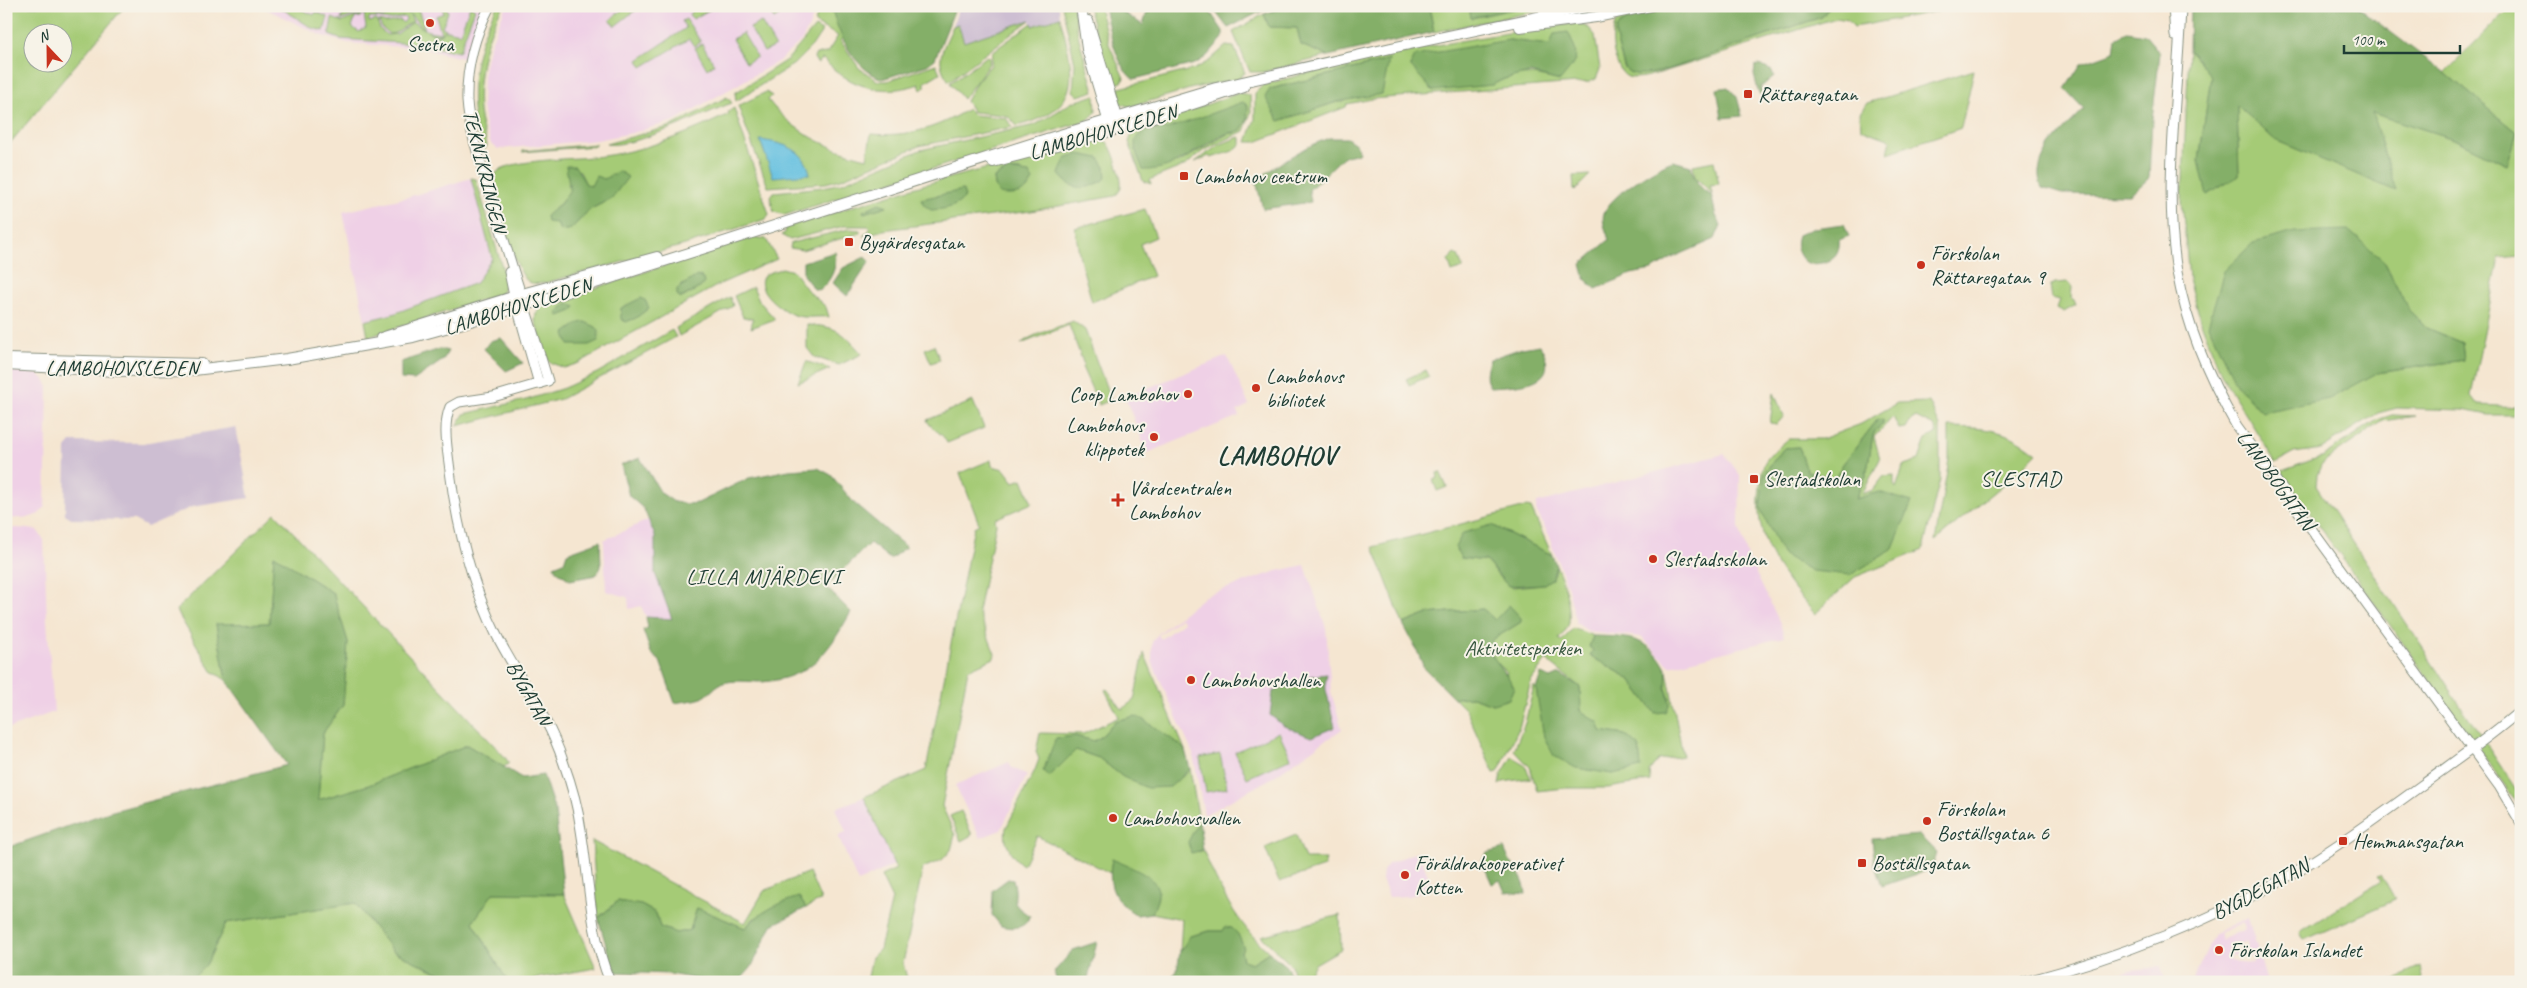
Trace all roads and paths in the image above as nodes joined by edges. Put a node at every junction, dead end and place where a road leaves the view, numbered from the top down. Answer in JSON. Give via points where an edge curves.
{"nodes":[{"id":1,"x":490,"y":6,"type":"edge"},
{"id":2,"x":1082,"y":6,"type":"edge"},
{"id":3,"x":1590,"y":6,"type":"edge"},
{"id":4,"x":1650,"y":6,"type":"edge"},
{"id":5,"x":2173,"y":6,"type":"edge"},
{"id":6,"x":2181,"y":6,"type":"edge"},
{"id":7,"x":1440,"y":38,"type":"junction"},
{"id":8,"x":2176,"y":84,"type":"junction"},
{"id":9,"x":1114,"y":124,"type":"junction"},
{"id":10,"x":704,"y":247,"type":"junction"},
{"id":11,"x":518,"y":295,"type":"junction"},
{"id":12,"x":521,"y":306,"type":"junction"},
{"id":13,"x":328,"y":352,"type":"junction"},
{"id":14,"x":6,"y":358,"type":"edge"},
{"id":15,"x":6,"y":365,"type":"edge"},
{"id":16,"x":238,"y":365,"type":"junction"},
{"id":17,"x":2521,"y":710,"type":"edge"},
{"id":18,"x":2472,"y":748,"type":"junction"},
{"id":19,"x":2521,"y":823,"type":"edge"},
{"id":20,"x":610,"y":982,"type":"edge"},
{"id":21,"x":2024,"y":982,"type":"edge"}],
"edges":[{"from":1,"to":11,"type":"street","name":"TEKNIKRINGEN","via":[[471,58],[467,103],[472,134]]},
{"from":2,"to":9,"type":"main road"},
{"from":3,"to":7,"type":"main road","name":"LAMBOHOVSLEDEN"},
{"from":4,"to":7,"type":"main road","name":"LAMBOHOVSLEDEN","via":[[1596,17]]},
{"from":5,"to":8,"type":"street","name":"LANDBOGATAN"},
{"from":6,"to":8,"type":"street","name":"LANDBOGATAN"},
{"from":7,"to":9,"type":"main road","name":"LAMBOHOVSLEDEN","via":[[1273,76]]},
{"from":8,"to":18,"type":"street","name":"LANDBOGATAN","via":[[2174,242],[2184,302],[2202,362],[2237,427]]},
{"from":9,"to":10,"type":"main road","name":"LAMBOHOVSLEDEN","via":[[1043,151],[929,177]]},
{"from":10,"to":11,"type":"main road","name":"LAMBOHOVSLEDEN","via":[[610,268]]},
{"from":10,"to":12,"type":"main road","name":"LAMBOHOVSLEDEN"},
{"from":11,"to":12,"type":"street","name":"TEKNIKRINGEN"},
{"from":11,"to":13,"type":"main road","name":"LAMBOHOVSLEDEN"},
{"from":12,"to":13,"type":"main road","name":"LAMBOHOVSLEDEN","via":[[413,337]]},
{"from":12,"to":20,"type":"street","name":"BYGATAN","via":[[543,383],[493,397],[459,402],[450,407],[447,440],[456,509],[465,551],[496,634],[563,760],[581,829],[594,934]]},
{"from":13,"to":16,"type":"main road","name":"LAMBOHOVSLEDEN"},
{"from":14,"to":16,"type":"main road","name":"LAMBOHOVSLEDEN"},
{"from":15,"to":16,"type":"main road","name":"LAMBOHOVSLEDEN","via":[[115,371],[194,370]]},
{"from":17,"to":18,"type":"street","name":"BYGDEGATAN"},
{"from":18,"to":19,"type":"street","name":"LANDBOGATAN"},
{"from":18,"to":21,"type":"street","name":"BYGDEGATAN","via":[[2308,864],[2249,897],[2144,944]]}]}
